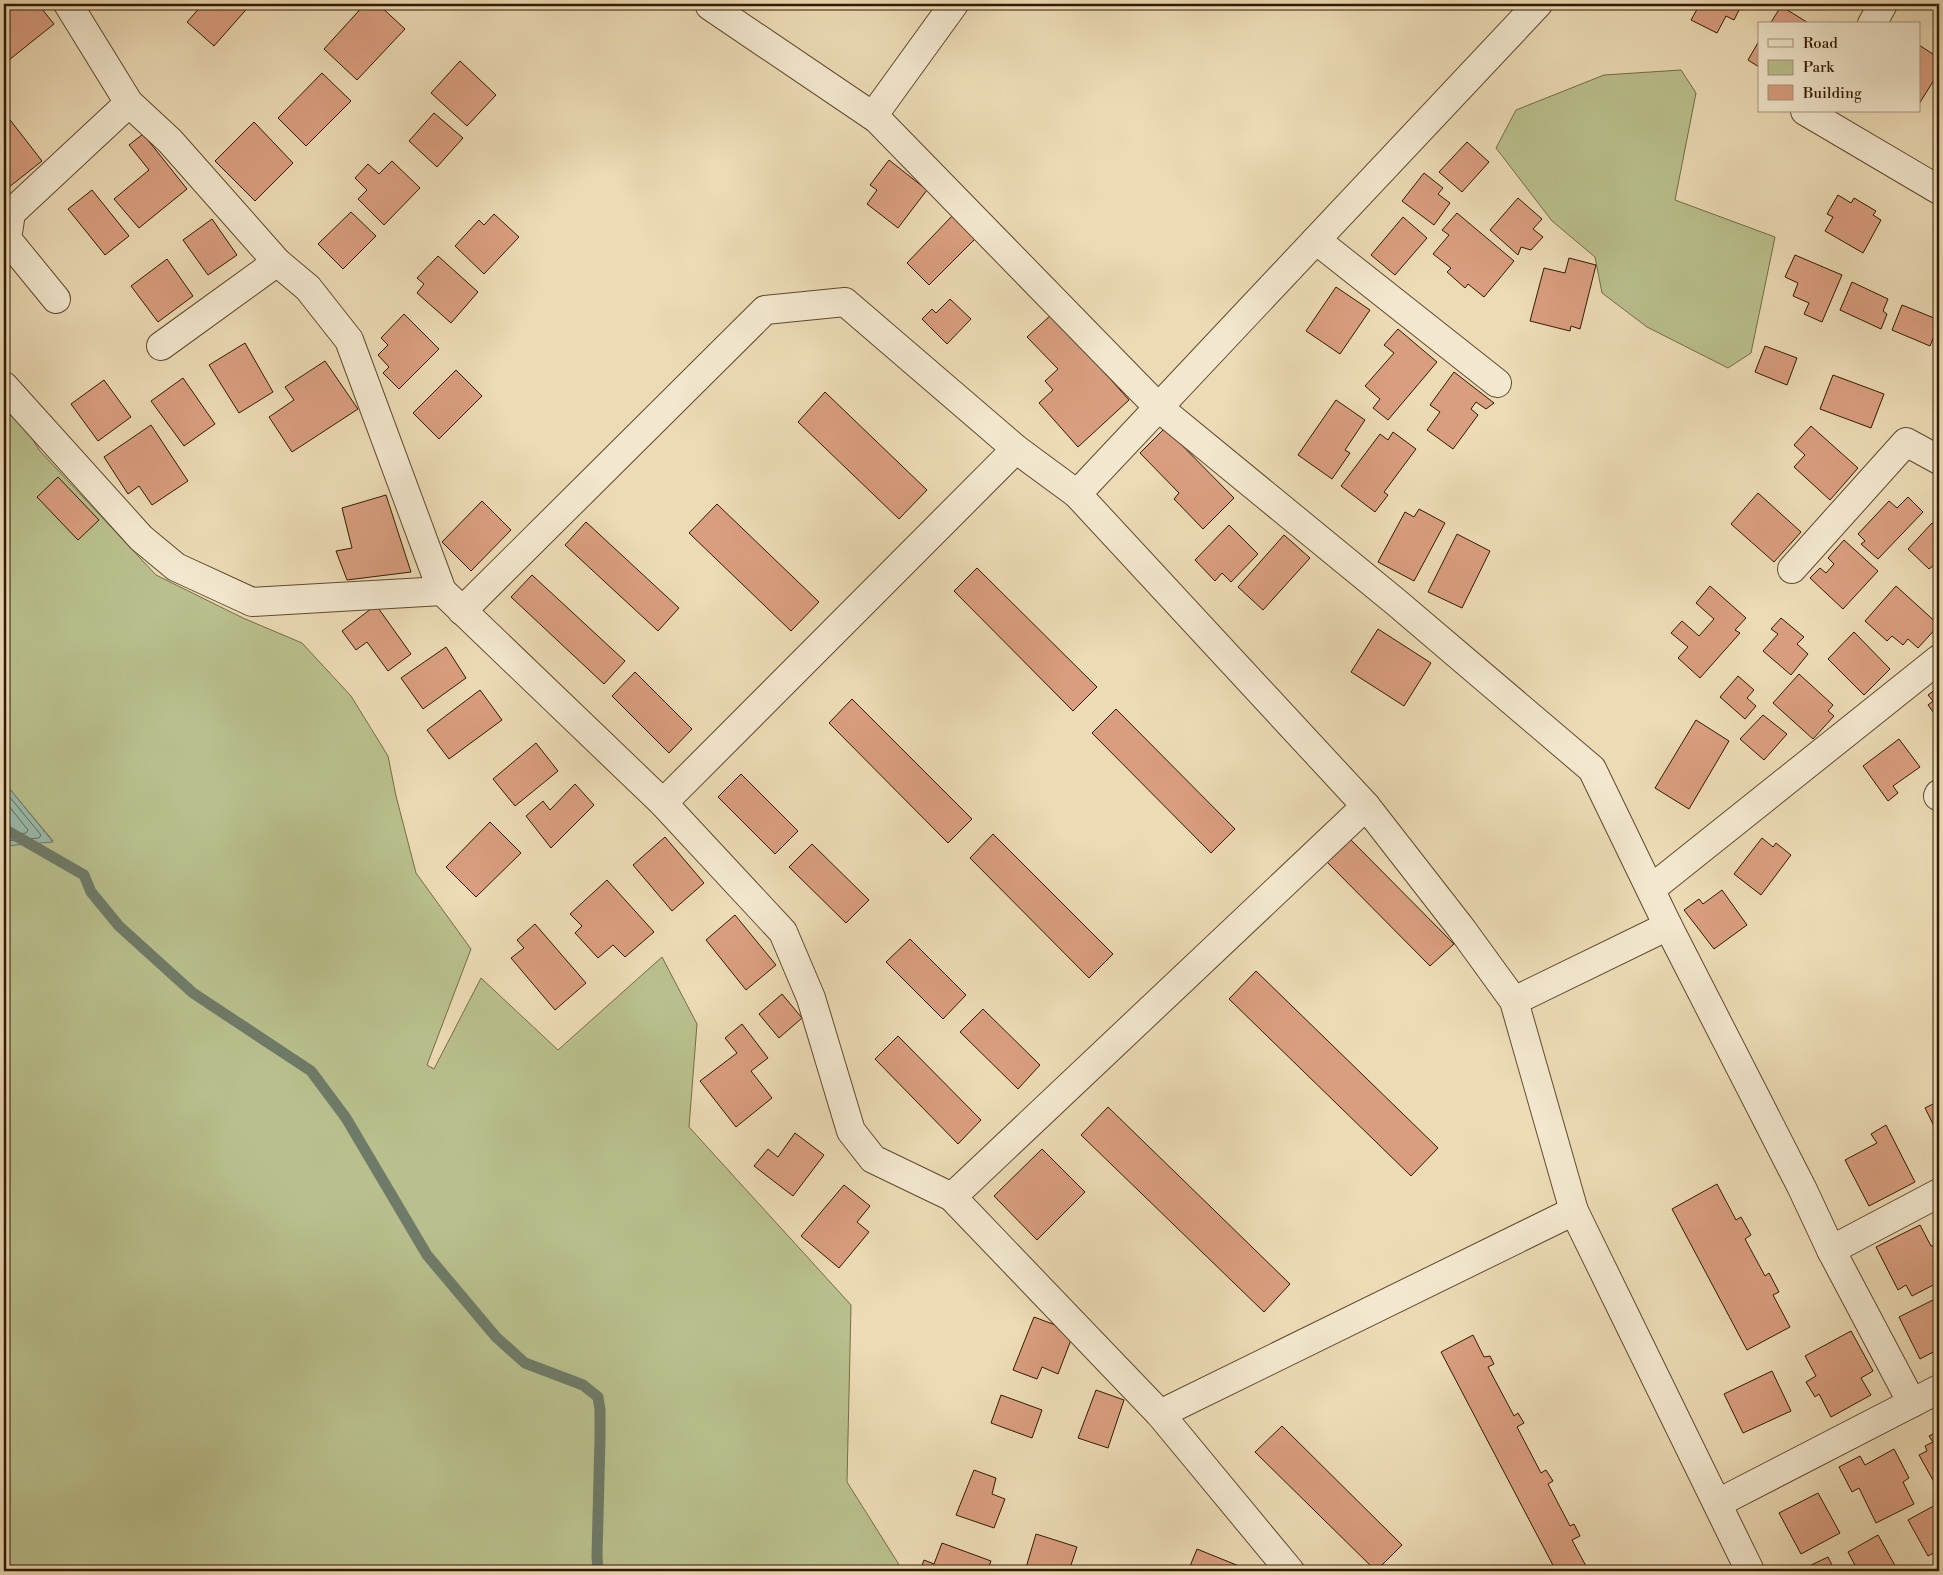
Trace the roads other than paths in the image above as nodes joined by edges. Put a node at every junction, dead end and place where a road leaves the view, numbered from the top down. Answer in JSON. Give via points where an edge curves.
{"nodes":[{"id":1,"x":68,"y":4,"type":"edge"},
{"id":2,"x":710,"y":4,"type":"edge"},
{"id":3,"x":954,"y":4,"type":"edge"},
{"id":4,"x":1538,"y":4,"type":"edge"},
{"id":5,"x":1883,"y":4,"type":"edge"},
{"id":6,"x":1873,"y":22,"type":"edge"},
{"id":7,"x":129,"y":103,"type":"junction"},
{"id":8,"x":1814,"y":113,"type":"edge"},
{"id":9,"x":873,"y":116,"type":"junction"},
{"id":10,"x":1939,"y":190,"type":"edge"},
{"id":11,"x":1316,"y":240,"type":"junction"},
{"id":12,"x":277,"y":262,"type":"junction"},
{"id":13,"x":56,"y":299,"type":"dead end"},
{"id":14,"x":161,"y":346,"type":"dead end"},
{"id":15,"x":1497,"y":383,"type":"dead end"},
{"id":16,"x":4,"y":386,"type":"edge"},
{"id":17,"x":1158,"y":407,"type":"junction"},
{"id":18,"x":1016,"y":449,"type":"junction"},
{"id":19,"x":1939,"y":460,"type":"edge"},
{"id":20,"x":1076,"y":494,"type":"junction"},
{"id":21,"x":1792,"y":569,"type":"dead end"},
{"id":22,"x":442,"y":591,"type":"junction"},
{"id":23,"x":462,"y":611,"type":"junction"},
{"id":24,"x":1939,"y":659,"type":"edge"},
{"id":25,"x":663,"y":803,"type":"junction"},
{"id":26,"x":1366,"y":806,"type":"junction"},
{"id":27,"x":1651,"y":889,"type":"junction"},
{"id":28,"x":1668,"y":926,"type":"junction"},
{"id":29,"x":1514,"y":1001,"type":"junction"},
{"id":30,"x":1939,"y":1194,"type":"edge"},
{"id":31,"x":952,"y":1197,"type":"junction"},
{"id":32,"x":1574,"y":1211,"type":"junction"},
{"id":33,"x":1830,"y":1250,"type":"junction"},
{"id":34,"x":1939,"y":1388,"type":"edge"},
{"id":35,"x":1912,"y":1403,"type":"junction"},
{"id":36,"x":1160,"y":1414,"type":"junction"},
{"id":37,"x":1718,"y":1503,"type":"junction"},
{"id":38,"x":1290,"y":1571,"type":"edge"},
{"id":39,"x":1750,"y":1571,"type":"edge"}],
"edges":[{"from":1,"to":7,"type":"street"},
{"from":2,"to":9,"type":"street"},
{"from":3,"to":9,"type":"street"},
{"from":4,"to":11,"type":"street"},
{"from":5,"to":6,"type":"street"},
{"from":7,"to":12,"type":"street","via":[[170,141]]},
{"from":7,"to":13,"type":"street","via":[[11,213],[7,239]]},
{"from":8,"to":10,"type":"street"},
{"from":9,"to":17,"type":"street"},
{"from":11,"to":15,"type":"street"},
{"from":11,"to":17,"type":"street"},
{"from":12,"to":14,"type":"street"},
{"from":12,"to":22,"type":"street","via":[[308,288],[349,340]]},
{"from":16,"to":22,"type":"street","via":[[141,538],[176,567],[252,602]]},
{"from":17,"to":20,"type":"street"},
{"from":17,"to":27,"type":"street","via":[[1397,603],[1592,769]]},
{"from":18,"to":20,"type":"street"},
{"from":18,"to":23,"type":"street","via":[[845,302],[765,310]]},
{"from":18,"to":25,"type":"street"},
{"from":19,"to":21,"type":"street","via":[[1906,442]]},
{"from":20,"to":26,"type":"street"},
{"from":22,"to":23,"type":"street"},
{"from":23,"to":25,"type":"street"},
{"from":24,"to":27,"type":"street"},
{"from":25,"to":31,"type":"street","via":[[783,932],[811,998],[851,1131],[873,1159]]},
{"from":26,"to":29,"type":"street"},
{"from":26,"to":31,"type":"street"},
{"from":27,"to":28,"type":"street"},
{"from":28,"to":29,"type":"street"},
{"from":28,"to":33,"type":"street","via":[[1802,1188]]},
{"from":29,"to":32,"type":"street"},
{"from":30,"to":33,"type":"street"},
{"from":31,"to":36,"type":"street"},
{"from":32,"to":36,"type":"street"},
{"from":32,"to":37,"type":"street"},
{"from":33,"to":35,"type":"street"},
{"from":34,"to":35,"type":"street"},
{"from":35,"to":37,"type":"street"},
{"from":36,"to":38,"type":"street"},
{"from":37,"to":39,"type":"street"}]}
